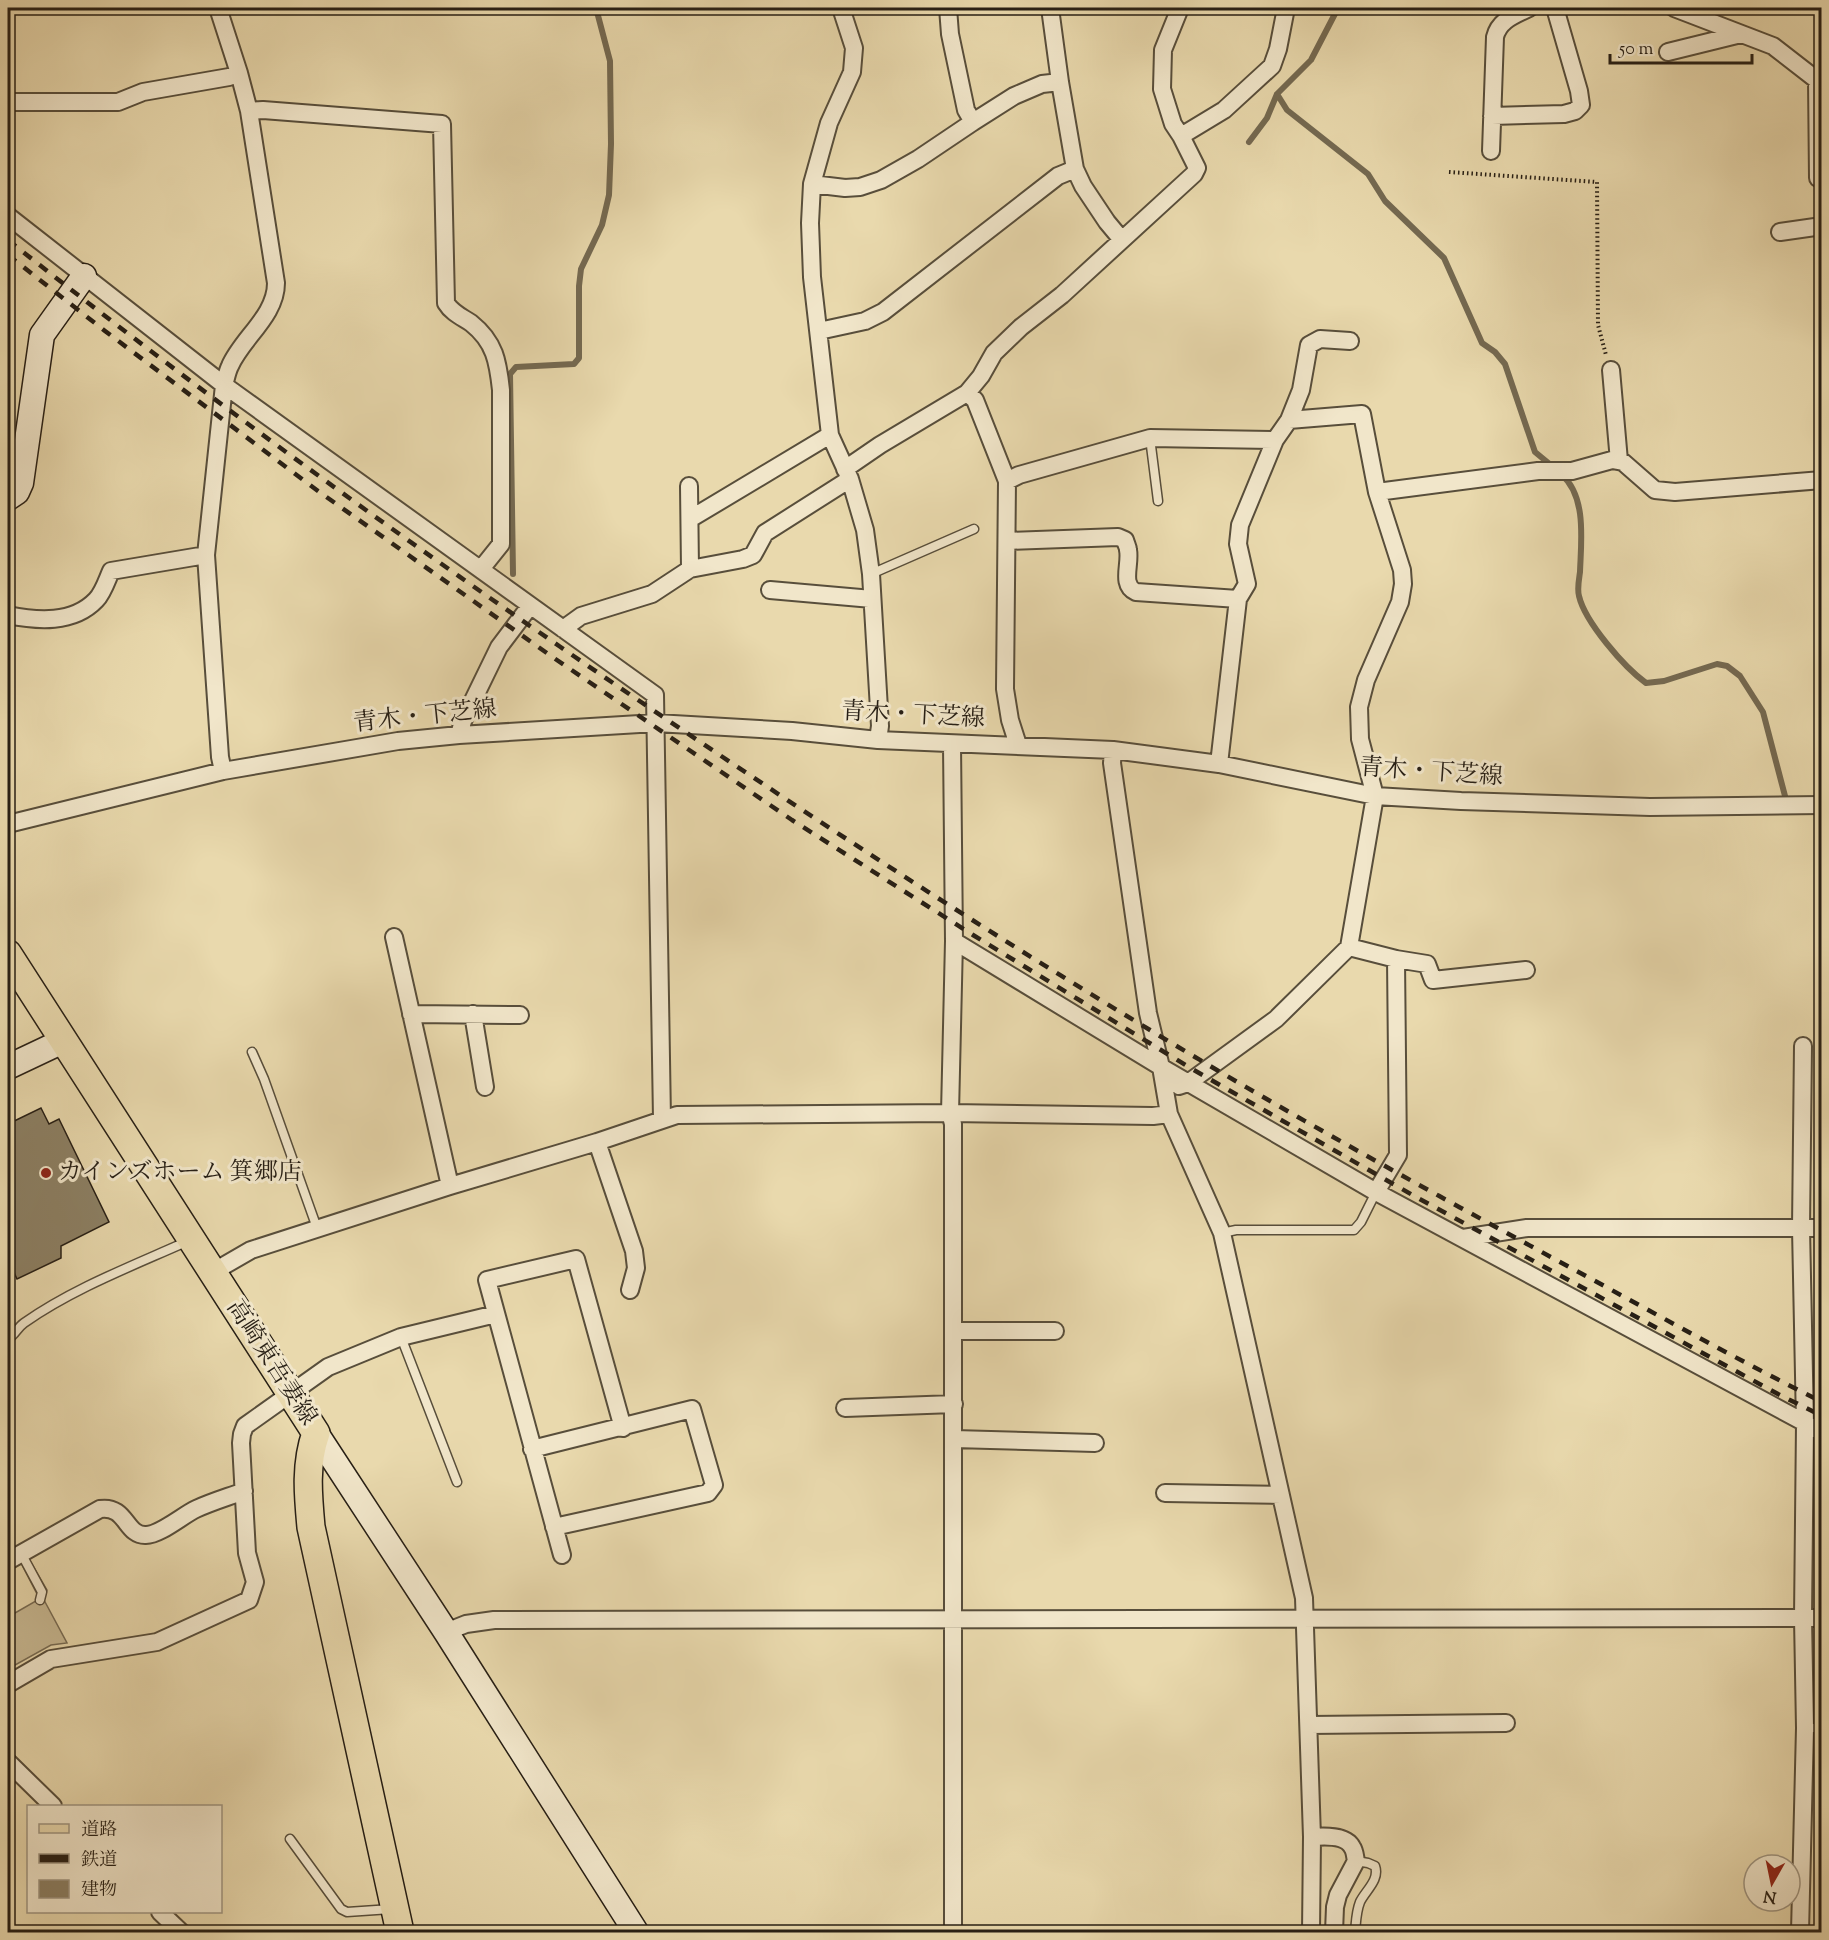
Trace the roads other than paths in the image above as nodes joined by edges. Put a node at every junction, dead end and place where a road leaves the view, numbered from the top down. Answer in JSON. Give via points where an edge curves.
{"nodes":[{"id":1,"x":218,"y":8,"type":"edge"},
{"id":2,"x":841,"y":8,"type":"edge"},
{"id":3,"x":948,"y":8,"type":"edge"},
{"id":4,"x":1050,"y":8,"type":"edge"},
{"id":5,"x":1180,"y":8,"type":"edge"},
{"id":6,"x":1286,"y":8,"type":"edge"},
{"id":7,"x":1529,"y":8,"type":"edge"},
{"id":8,"x":1555,"y":8,"type":"edge"},
{"id":9,"x":1674,"y":8,"type":"edge"},
{"id":10,"x":1741,"y":34,"type":"junction"},
{"id":11,"x":1668,"y":52,"type":"dead end"},
{"id":12,"x":239,"y":73,"type":"junction"},
{"id":13,"x":1060,"y":82,"type":"junction"},
{"id":14,"x":1819,"y":82,"type":"edge"},
{"id":15,"x":8,"y":102,"type":"edge"},
{"id":16,"x":249,"y":111,"type":"junction"},
{"id":17,"x":1492,"y":116,"type":"junction"},
{"id":18,"x":973,"y":122,"type":"junction"},
{"id":19,"x":1180,"y":136,"type":"junction"},
{"id":20,"x":1491,"y":151,"type":"dead end"},
{"id":21,"x":1075,"y":169,"type":"junction"},
{"id":22,"x":1818,"y":178,"type":"dead end"},
{"id":23,"x":813,"y":184,"type":"junction"},
{"id":24,"x":8,"y":216,"type":"edge"},
{"id":25,"x":1821,"y":226,"type":"edge"},
{"id":26,"x":1780,"y":232,"type":"dead end"},
{"id":27,"x":1122,"y":240,"type":"junction"},
{"id":28,"x":84,"y":276,"type":"junction"},
{"id":29,"x":819,"y":331,"type":"junction"},
{"id":30,"x":1350,"y":341,"type":"dead end"},
{"id":31,"x":1611,"y":370,"type":"road end"},
{"id":32,"x":225,"y":385,"type":"junction"},
{"id":33,"x":967,"y":393,"type":"junction"},
{"id":34,"x":1289,"y":420,"type":"junction"},
{"id":35,"x":830,"y":435,"type":"junction"},
{"id":36,"x":1150,"y":438,"type":"junction"},
{"id":37,"x":1275,"y":440,"type":"junction"},
{"id":38,"x":1619,"y":461,"type":"junction"},
{"id":39,"x":847,"y":474,"type":"junction"},
{"id":40,"x":1821,"y":480,"type":"edge"},
{"id":41,"x":1006,"y":481,"type":"junction"},
{"id":42,"x":689,"y":486,"type":"dead end"},
{"id":43,"x":1377,"y":492,"type":"junction"},
{"id":44,"x":8,"y":498,"type":"edge"},
{"id":45,"x":1158,"y":501,"type":"dead end"},
{"id":46,"x":690,"y":519,"type":"junction"},
{"id":47,"x":974,"y":530,"type":"dead end"},
{"id":48,"x":1008,"y":542,"type":"junction"},
{"id":49,"x":206,"y":555,"type":"junction"},
{"id":50,"x":481,"y":569,"type":"junction"},
{"id":51,"x":690,"y":569,"type":"junction"},
{"id":52,"x":871,"y":574,"type":"junction"},
{"id":53,"x":770,"y":590,"type":"dead end"},
{"id":54,"x":872,"y":599,"type":"junction"},
{"id":55,"x":1238,"y":599,"type":"junction"},
{"id":56,"x":530,"y":606,"type":"junction"},
{"id":57,"x":8,"y":615,"type":"edge"},
{"id":58,"x":562,"y":629,"type":"junction"},
{"id":59,"x":656,"y":723,"type":"junction"},
{"id":60,"x":459,"y":735,"type":"junction"},
{"id":61,"x":878,"y":740,"type":"junction"},
{"id":62,"x":952,"y":744,"type":"junction"},
{"id":63,"x":1018,"y":745,"type":"junction"},
{"id":64,"x":1113,"y":750,"type":"junction"},
{"id":65,"x":1219,"y":764,"type":"junction"},
{"id":66,"x":224,"y":771,"type":"junction"},
{"id":67,"x":1375,"y":796,"type":"junction"},
{"id":68,"x":1821,"y":805,"type":"edge"},
{"id":69,"x":8,"y":824,"type":"edge"},
{"id":70,"x":393,"y":938,"type":"dead end"},
{"id":71,"x":954,"y":941,"type":"junction"},
{"id":72,"x":1349,"y":947,"type":"junction"},
{"id":73,"x":8,"y":954,"type":"edge"},
{"id":74,"x":1396,"y":959,"type":"junction"},
{"id":75,"x":1526,"y":970,"type":"dead end"},
{"id":76,"x":411,"y":1014,"type":"junction"},
{"id":77,"x":473,"y":1014,"type":"junction"},
{"id":78,"x":520,"y":1015,"type":"dead end"},
{"id":79,"x":63,"y":1041,"type":"junction"},
{"id":80,"x":1803,"y":1046,"type":"dead end"},
{"id":81,"x":252,"y":1052,"type":"dead end"},
{"id":82,"x":8,"y":1067,"type":"edge"},
{"id":83,"x":1161,"y":1067,"type":"junction"},
{"id":84,"x":1188,"y":1083,"type":"junction"},
{"id":85,"x":485,"y":1086,"type":"dead end"},
{"id":86,"x":1165,"y":1090,"type":"junction"},
{"id":87,"x":950,"y":1113,"type":"junction"},
{"id":88,"x":1169,"y":1114,"type":"junction"},
{"id":89,"x":662,"y":1119,"type":"junction"},
{"id":90,"x":597,"y":1142,"type":"junction"},
{"id":91,"x":450,"y":1186,"type":"junction"},
{"id":92,"x":1376,"y":1192,"type":"junction"},
{"id":93,"x":317,"y":1228,"type":"junction"},
{"id":94,"x":1801,"y":1228,"type":"junction"},
{"id":95,"x":1821,"y":1228,"type":"edge"},
{"id":96,"x":1222,"y":1233,"type":"junction"},
{"id":97,"x":190,"y":1236,"type":"junction"},
{"id":98,"x":1463,"y":1238,"type":"junction"},
{"id":99,"x":213,"y":1272,"type":"junction"},
{"id":100,"x":630,"y":1290,"type":"dead end"},
{"id":101,"x":496,"y":1314,"type":"junction"},
{"id":102,"x":954,"y":1331,"type":"junction"},
{"id":103,"x":1055,"y":1331,"type":"dead end"},
{"id":104,"x":401,"y":1337,"type":"junction"},
{"id":105,"x":8,"y":1339,"type":"edge"},
{"id":106,"x":290,"y":1393,"type":"junction"},
{"id":107,"x":954,"y":1404,"type":"junction"},
{"id":108,"x":845,"y":1408,"type":"dead end"},
{"id":109,"x":1805,"y":1424,"type":"junction"},
{"id":110,"x":623,"y":1428,"type":"junction"},
{"id":111,"x":1821,"y":1432,"type":"edge"},
{"id":112,"x":316,"y":1433,"type":"junction"},
{"id":113,"x":954,"y":1439,"type":"junction"},
{"id":114,"x":1095,"y":1443,"type":"dead end"},
{"id":115,"x":532,"y":1449,"type":"junction"},
{"id":116,"x":457,"y":1482,"type":"dead end"},
{"id":117,"x":244,"y":1491,"type":"junction"},
{"id":118,"x":1165,"y":1493,"type":"dead end"},
{"id":119,"x":1281,"y":1495,"type":"junction"},
{"id":120,"x":554,"y":1527,"type":"junction"},
{"id":121,"x":562,"y":1555,"type":"dead end"},
{"id":122,"x":14,"y":1557,"type":"edge"},
{"id":123,"x":40,"y":1600,"type":"dead end"},
{"id":124,"x":1803,"y":1618,"type":"junction"},
{"id":125,"x":1821,"y":1618,"type":"edge"},
{"id":126,"x":954,"y":1619,"type":"junction"},
{"id":127,"x":1305,"y":1619,"type":"junction"},
{"id":128,"x":446,"y":1632,"type":"junction"},
{"id":129,"x":8,"y":1683,"type":"edge"},
{"id":130,"x":1506,"y":1723,"type":"dead end"},
{"id":131,"x":1309,"y":1725,"type":"junction"},
{"id":132,"x":1813,"y":1728,"type":"edge"},
{"id":133,"x":8,"y":1762,"type":"edge"},
{"id":134,"x":52,"y":1805,"type":"edge"},
{"id":135,"x":1312,"y":1837,"type":"junction"},
{"id":136,"x":290,"y":1839,"type":"dead end"},
{"id":137,"x":1356,"y":1861,"type":"junction"},
{"id":138,"x":162,"y":1913,"type":"edge"},
{"id":139,"x":398,"y":1921,"type":"edge"},
{"id":140,"x":181,"y":1932,"type":"edge"},
{"id":141,"x":636,"y":1932,"type":"edge"},
{"id":142,"x":953,"y":1932,"type":"edge"},
{"id":143,"x":1311,"y":1932,"type":"edge"},
{"id":144,"x":1334,"y":1932,"type":"edge"},
{"id":145,"x":1354,"y":1932,"type":"edge"},
{"id":146,"x":1800,"y":1932,"type":"edge"}],
"edges":[{"from":1,"to":12,"type":"street"},
{"from":2,"to":23,"type":"street","via":[[854,48],[852,72],[829,123]]},
{"from":3,"to":18,"type":"street","via":[[966,110]]},
{"from":4,"to":13,"type":"street"},
{"from":5,"to":19,"type":"street","via":[[1163,51],[1162,89]]},
{"from":6,"to":19,"type":"street","via":[[1272,66],[1224,110]]},
{"from":7,"to":17,"type":"street","via":[[1497,28]]},
{"from":8,"to":17,"type":"street","via":[[1581,105],[1564,114]]},
{"from":9,"to":10,"type":"street"},
{"from":10,"to":11,"type":"street"},
{"from":10,"to":14,"type":"street","via":[[1773,46]]},
{"from":12,"to":15,"type":"street","via":[[142,92],[118,102]]},
{"from":12,"to":16,"type":"street"},
{"from":13,"to":18,"type":"street","via":[[1042,84],[1014,96]]},
{"from":13,"to":21,"type":"street"},
{"from":14,"to":22,"type":"street"},
{"from":16,"to":32,"type":"street","via":[[276,296],[230,365]]},
{"from":16,"to":50,"type":"street","via":[[442,124],[446,303],[483,333],[493,347],[501,390],[501,544]]},
{"from":17,"to":20,"type":"street"},
{"from":18,"to":23,"type":"street","via":[[881,180],[845,188]]},
{"from":19,"to":27,"type":"street","via":[[1197,168],[1194,174]]},
{"from":21,"to":27,"type":"street"},
{"from":21,"to":29,"type":"street","via":[[1058,176],[883,312],[865,321]]},
{"from":23,"to":29,"type":"street","via":[[810,223]]},
{"from":24,"to":28,"type":"street"},
{"from":25,"to":26,"type":"street"},
{"from":27,"to":33,"type":"street","via":[[994,353]]},
{"from":28,"to":32,"type":"street"},
{"from":28,"to":44,"type":"street","via":[[42,335],[21,483]]},
{"from":29,"to":35,"type":"street"},
{"from":30,"to":34,"type":"street","via":[[1320,339],[1309,345],[1301,390]]},
{"from":31,"to":38,"type":"street"},
{"from":32,"to":49,"type":"street"},
{"from":32,"to":50,"type":"street"},
{"from":33,"to":39,"type":"street","via":[[880,445]]},
{"from":33,"to":41,"type":"street","via":[[975,400]]},
{"from":34,"to":37,"type":"street"},
{"from":34,"to":43,"type":"street","via":[[1362,414]]},
{"from":35,"to":39,"type":"street"},
{"from":35,"to":46,"type":"street"},
{"from":36,"to":37,"type":"street"},
{"from":36,"to":41,"type":"street"},
{"from":36,"to":45,"type":"lane"},
{"from":37,"to":55,"type":"street","via":[[1240,525],[1238,544],[1247,584]]},
{"from":38,"to":40,"type":"street","via":[[1655,490],[1675,492]]},
{"from":38,"to":43,"type":"street","via":[[1572,471],[1538,471]]},
{"from":39,"to":51,"type":"street","via":[[765,533],[753,555]]},
{"from":39,"to":52,"type":"street","via":[[865,530]]},
{"from":41,"to":48,"type":"street"},
{"from":42,"to":46,"type":"street"},
{"from":43,"to":67,"type":"street","via":[[1403,584],[1400,602],[1366,680],[1359,707],[1360,739]]},
{"from":46,"to":51,"type":"street"},
{"from":47,"to":52,"type":"lane"},
{"from":48,"to":55,"type":"street","via":[[1118,537],[1125,540],[1129,551],[1130,590]]},
{"from":48,"to":63,"type":"street","via":[[1005,689]]},
{"from":49,"to":57,"type":"street","via":[[111,571],[98,599],[72,616],[32,620]]},
{"from":49,"to":66,"type":"street"},
{"from":50,"to":56,"type":"street"},
{"from":51,"to":58,"type":"street","via":[[652,594],[581,616]]},
{"from":52,"to":54,"type":"street"},
{"from":53,"to":54,"type":"street"},
{"from":54,"to":61,"type":"street"},
{"from":55,"to":65,"type":"street"},
{"from":56,"to":58,"type":"street"},
{"from":56,"to":60,"type":"street","via":[[499,647]]},
{"from":58,"to":59,"type":"street","via":[[655,695]]},
{"from":59,"to":60,"type":"street","name":"青木・下芝線"},
{"from":59,"to":61,"type":"street","name":"青木・下芝線"},
{"from":59,"to":89,"type":"street"},
{"from":60,"to":66,"type":"street","name":"青木・下芝線","via":[[398,741]]},
{"from":61,"to":62,"type":"street","name":"青木・下芝線"},
{"from":62,"to":63,"type":"street","name":"青木・下芝線"},
{"from":62,"to":71,"type":"street"},
{"from":63,"to":64,"type":"street","name":"青木・下芝線"},
{"from":64,"to":65,"type":"street","name":"青木・下芝線"},
{"from":64,"to":83,"type":"street","via":[[1143,985]]},
{"from":65,"to":67,"type":"street","name":"青木・下芝線"},
{"from":66,"to":69,"type":"street","name":"青木・下芝線"},
{"from":67,"to":68,"type":"street","name":"青木・下芝線","via":[[1650,807]]},
{"from":67,"to":72,"type":"street"},
{"from":70,"to":76,"type":"street"},
{"from":71,"to":83,"type":"street"},
{"from":71,"to":87,"type":"street"},
{"from":72,"to":74,"type":"street"},
{"from":72,"to":84,"type":"street","via":[[1276,1019]]},
{"from":73,"to":79,"type":"main road","name":"高崎東吾妻線"},
{"from":74,"to":75,"type":"street","via":[[1427,964],[1433,980]]},
{"from":74,"to":92,"type":"street","via":[[1398,1155]]},
{"from":76,"to":77,"type":"street"},
{"from":76,"to":91,"type":"street"},
{"from":77,"to":78,"type":"street"},
{"from":77,"to":85,"type":"street"},
{"from":79,"to":82,"type":"street"},
{"from":79,"to":97,"type":"main road","name":"高崎東吾妻線"},
{"from":80,"to":94,"type":"street"},
{"from":81,"to":93,"type":"lane"},
{"from":83,"to":84,"type":"street"},
{"from":83,"to":86,"type":"street"},
{"from":84,"to":86,"type":"street"},
{"from":84,"to":92,"type":"street"},
{"from":86,"to":88,"type":"street"},
{"from":87,"to":88,"type":"street"},
{"from":87,"to":89,"type":"street","via":[[677,1115]]},
{"from":87,"to":102,"type":"street"},
{"from":88,"to":96,"type":"street"},
{"from":89,"to":90,"type":"street"},
{"from":90,"to":91,"type":"street"},
{"from":90,"to":100,"type":"street","via":[[634,1251],[636,1268]]},
{"from":91,"to":93,"type":"street"},
{"from":92,"to":96,"type":"lane","via":[[1354,1230]]},
{"from":92,"to":98,"type":"street"},
{"from":93,"to":99,"type":"street","via":[[251,1250]]},
{"from":94,"to":95,"type":"street"},
{"from":94,"to":98,"type":"street","via":[[1527,1228]]},
{"from":94,"to":109,"type":"street"},
{"from":96,"to":119,"type":"street"},
{"from":97,"to":99,"type":"main road","name":"高崎東吾妻線"},
{"from":97,"to":105,"type":"lane","via":[[179,1245],[89,1285],[21,1324]]},
{"from":98,"to":109,"type":"street"},
{"from":99,"to":106,"type":"main road","name":"高崎東吾妻線"},
{"from":101,"to":104,"type":"street"},
{"from":101,"to":110,"type":"street","via":[[487,1280],[576,1259]]},
{"from":101,"to":115,"type":"street"},
{"from":102,"to":103,"type":"street"},
{"from":102,"to":107,"type":"street"},
{"from":104,"to":106,"type":"street","via":[[328,1367]]},
{"from":104,"to":116,"type":"lane"},
{"from":106,"to":112,"type":"main road","name":"高崎東吾妻線"},
{"from":106,"to":117,"type":"street","via":[[245,1426]]},
{"from":107,"to":108,"type":"street"},
{"from":107,"to":113,"type":"street"},
{"from":109,"to":111,"type":"street"},
{"from":109,"to":124,"type":"street"},
{"from":110,"to":115,"type":"street"},
{"from":110,"to":120,"type":"street","via":[[692,1409],[714,1485],[708,1493]]},
{"from":112,"to":128,"type":"street"},
{"from":112,"to":139,"type":"main road","name":"高崎東吾妻線","via":[[309,1469],[311,1527]]},
{"from":113,"to":114,"type":"street"},
{"from":113,"to":126,"type":"street"},
{"from":115,"to":120,"type":"street"},
{"from":117,"to":122,"type":"street","via":[[196,1509],[146,1535],[136,1533],[113,1509],[100,1509]]},
{"from":117,"to":129,"type":"street","via":[[247,1554],[255,1582],[249,1600],[157,1642],[51,1659]]},
{"from":118,"to":119,"type":"street"},
{"from":119,"to":127,"type":"street","via":[[1304,1598]]},
{"from":120,"to":121,"type":"street"},
{"from":122,"to":123,"type":"lane","via":[[42,1592]]},
{"from":124,"to":125,"type":"street"},
{"from":124,"to":127,"type":"street"},
{"from":124,"to":132,"type":"street"},
{"from":126,"to":127,"type":"street"},
{"from":126,"to":128,"type":"street","via":[[494,1620]]},
{"from":126,"to":142,"type":"street"},
{"from":127,"to":131,"type":"street"},
{"from":128,"to":141,"type":"street"},
{"from":130,"to":131,"type":"street"},
{"from":131,"to":135,"type":"street"},
{"from":132,"to":146,"type":"street"},
{"from":133,"to":134,"type":"street"},
{"from":135,"to":137,"type":"street","via":[[1347,1840]]},
{"from":135,"to":143,"type":"street"},
{"from":136,"to":139,"type":"lane","via":[[341,1909]]},
{"from":137,"to":144,"type":"street","via":[[1338,1895]]},
{"from":137,"to":145,"type":"lane","via":[[1375,1866],[1377,1871],[1360,1901]]},
{"from":138,"to":140,"type":"street"}]}
